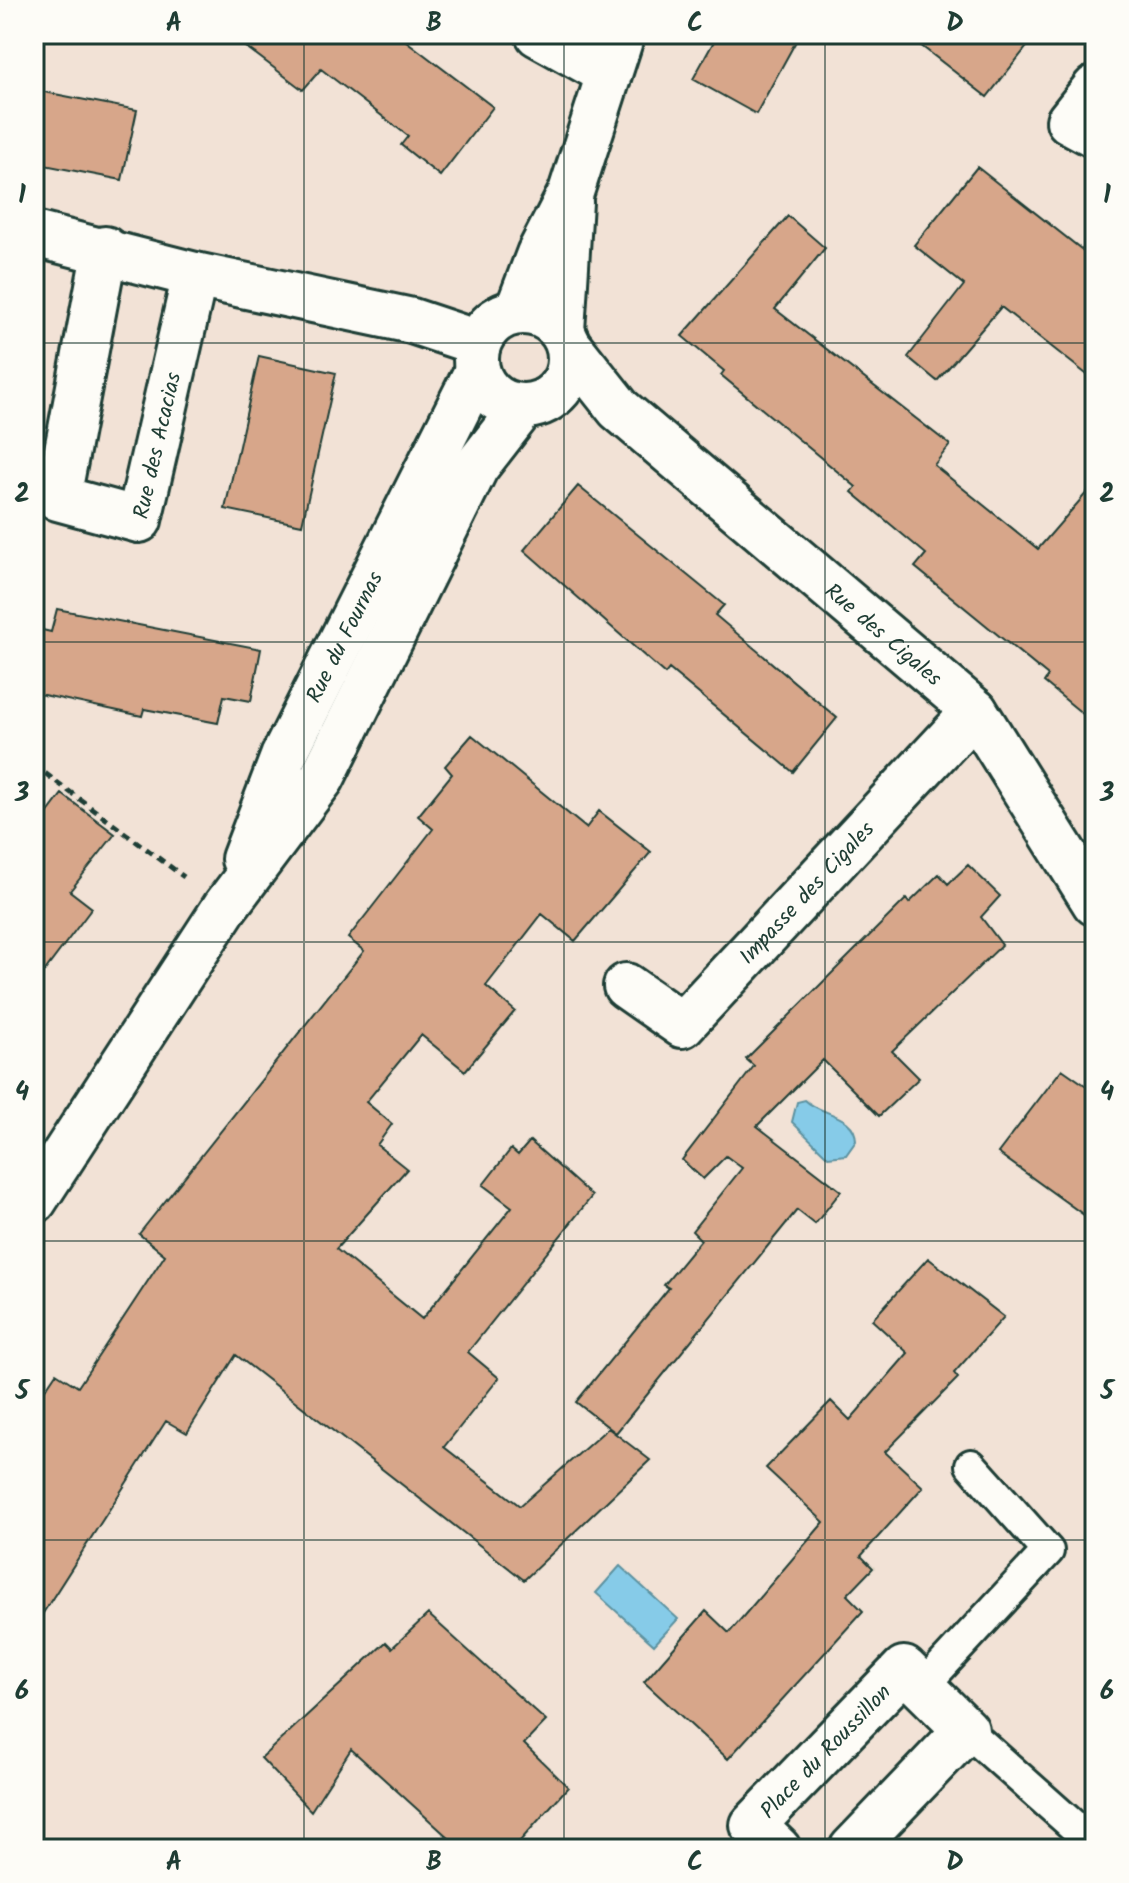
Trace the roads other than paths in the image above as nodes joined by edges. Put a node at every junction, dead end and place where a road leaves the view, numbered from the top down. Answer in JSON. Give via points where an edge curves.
{"nodes":[{"id":1,"x":538,"y":34,"type":"edge"},
{"id":2,"x":615,"y":54,"type":"edge"},
{"id":3,"x":1095,"y":88,"type":"edge"},
{"id":4,"x":1095,"y":135,"type":"edge"},
{"id":5,"x":571,"y":192,"type":"junction"},
{"id":6,"x":34,"y":234,"type":"edge"},
{"id":7,"x":105,"y":249,"type":"junction"},
{"id":8,"x":195,"y":275,"type":"junction"},
{"id":9,"x":517,"y":312,"type":"junction"},
{"id":10,"x":566,"y":339,"type":"junction"},
{"id":11,"x":478,"y":357,"type":"junction"},
{"id":12,"x":534,"y":404,"type":"junction"},
{"id":13,"x":619,"y":409,"type":"junction"},
{"id":14,"x":975,"y":711,"type":"junction"},
{"id":15,"x":1095,"y":903,"type":"edge"},
{"id":16,"x":225,"y":907,"type":"junction"},
{"id":17,"x":626,"y":986,"type":"dead end"},
{"id":18,"x":34,"y":1201,"type":"edge"},
{"id":19,"x":971,"y":1465,"type":"dead end"},
{"id":20,"x":922,"y":1687,"type":"junction"},
{"id":21,"x":966,"y":1730,"type":"junction"},
{"id":22,"x":1095,"y":1845,"type":"edge"},
{"id":23,"x":778,"y":1849,"type":"edge"},
{"id":24,"x":852,"y":1849,"type":"edge"}],
"edges":[{"from":1,"to":2,"type":"street"},
{"from":2,"to":5,"type":"street"},
{"from":3,"to":4,"type":"street","via":[[1069,121]]},
{"from":5,"to":9,"type":"street"},
{"from":5,"to":10,"type":"street"},
{"from":6,"to":7,"type":"street"},
{"from":7,"to":8,"type":"street"},
{"from":7,"to":8,"type":"street","name":"Rue des Acacias","via":[[58,498],[139,520]]},
{"from":8,"to":11,"type":"street","via":[[412,321]]},
{"from":9,"to":10,"type":"street","via":[[542,315]]},
{"from":9,"to":11,"type":"street","via":[[493,322]]},
{"from":10,"to":12,"type":"street","via":[[571,362],[567,378]]},
{"from":10,"to":13,"type":"street","name":"Rue des Cigales"},
{"from":11,"to":12,"type":"street","via":[[483,385],[494,396]]},
{"from":11,"to":16,"type":"street","name":"Rue du Fournas","via":[[283,757]]},
{"from":12,"to":13,"type":"street"},
{"from":12,"to":16,"type":"street","name":"Rue du Fournas","via":[[476,467],[322,778]]},
{"from":13,"to":14,"type":"street","name":"Rue des Cigales"},
{"from":14,"to":15,"type":"street","name":"Rue des Cigales"},
{"from":14,"to":17,"type":"street","name":"Impasse des Cigales","via":[[682,1025]]},
{"from":16,"to":18,"type":"street","name":"Rue du Fournas"},
{"from":19,"to":20,"type":"lane","name":"Place du Roussillon","via":[[1048,1551]]},
{"from":20,"to":21,"type":"street","name":"Place du Roussillon"},
{"from":20,"to":23,"type":"street","name":"Place du Roussillon","via":[[904,1669],[753,1825]]},
{"from":21,"to":22,"type":"lane","name":"Place du Roussillon"},
{"from":21,"to":24,"type":"street"}]}
